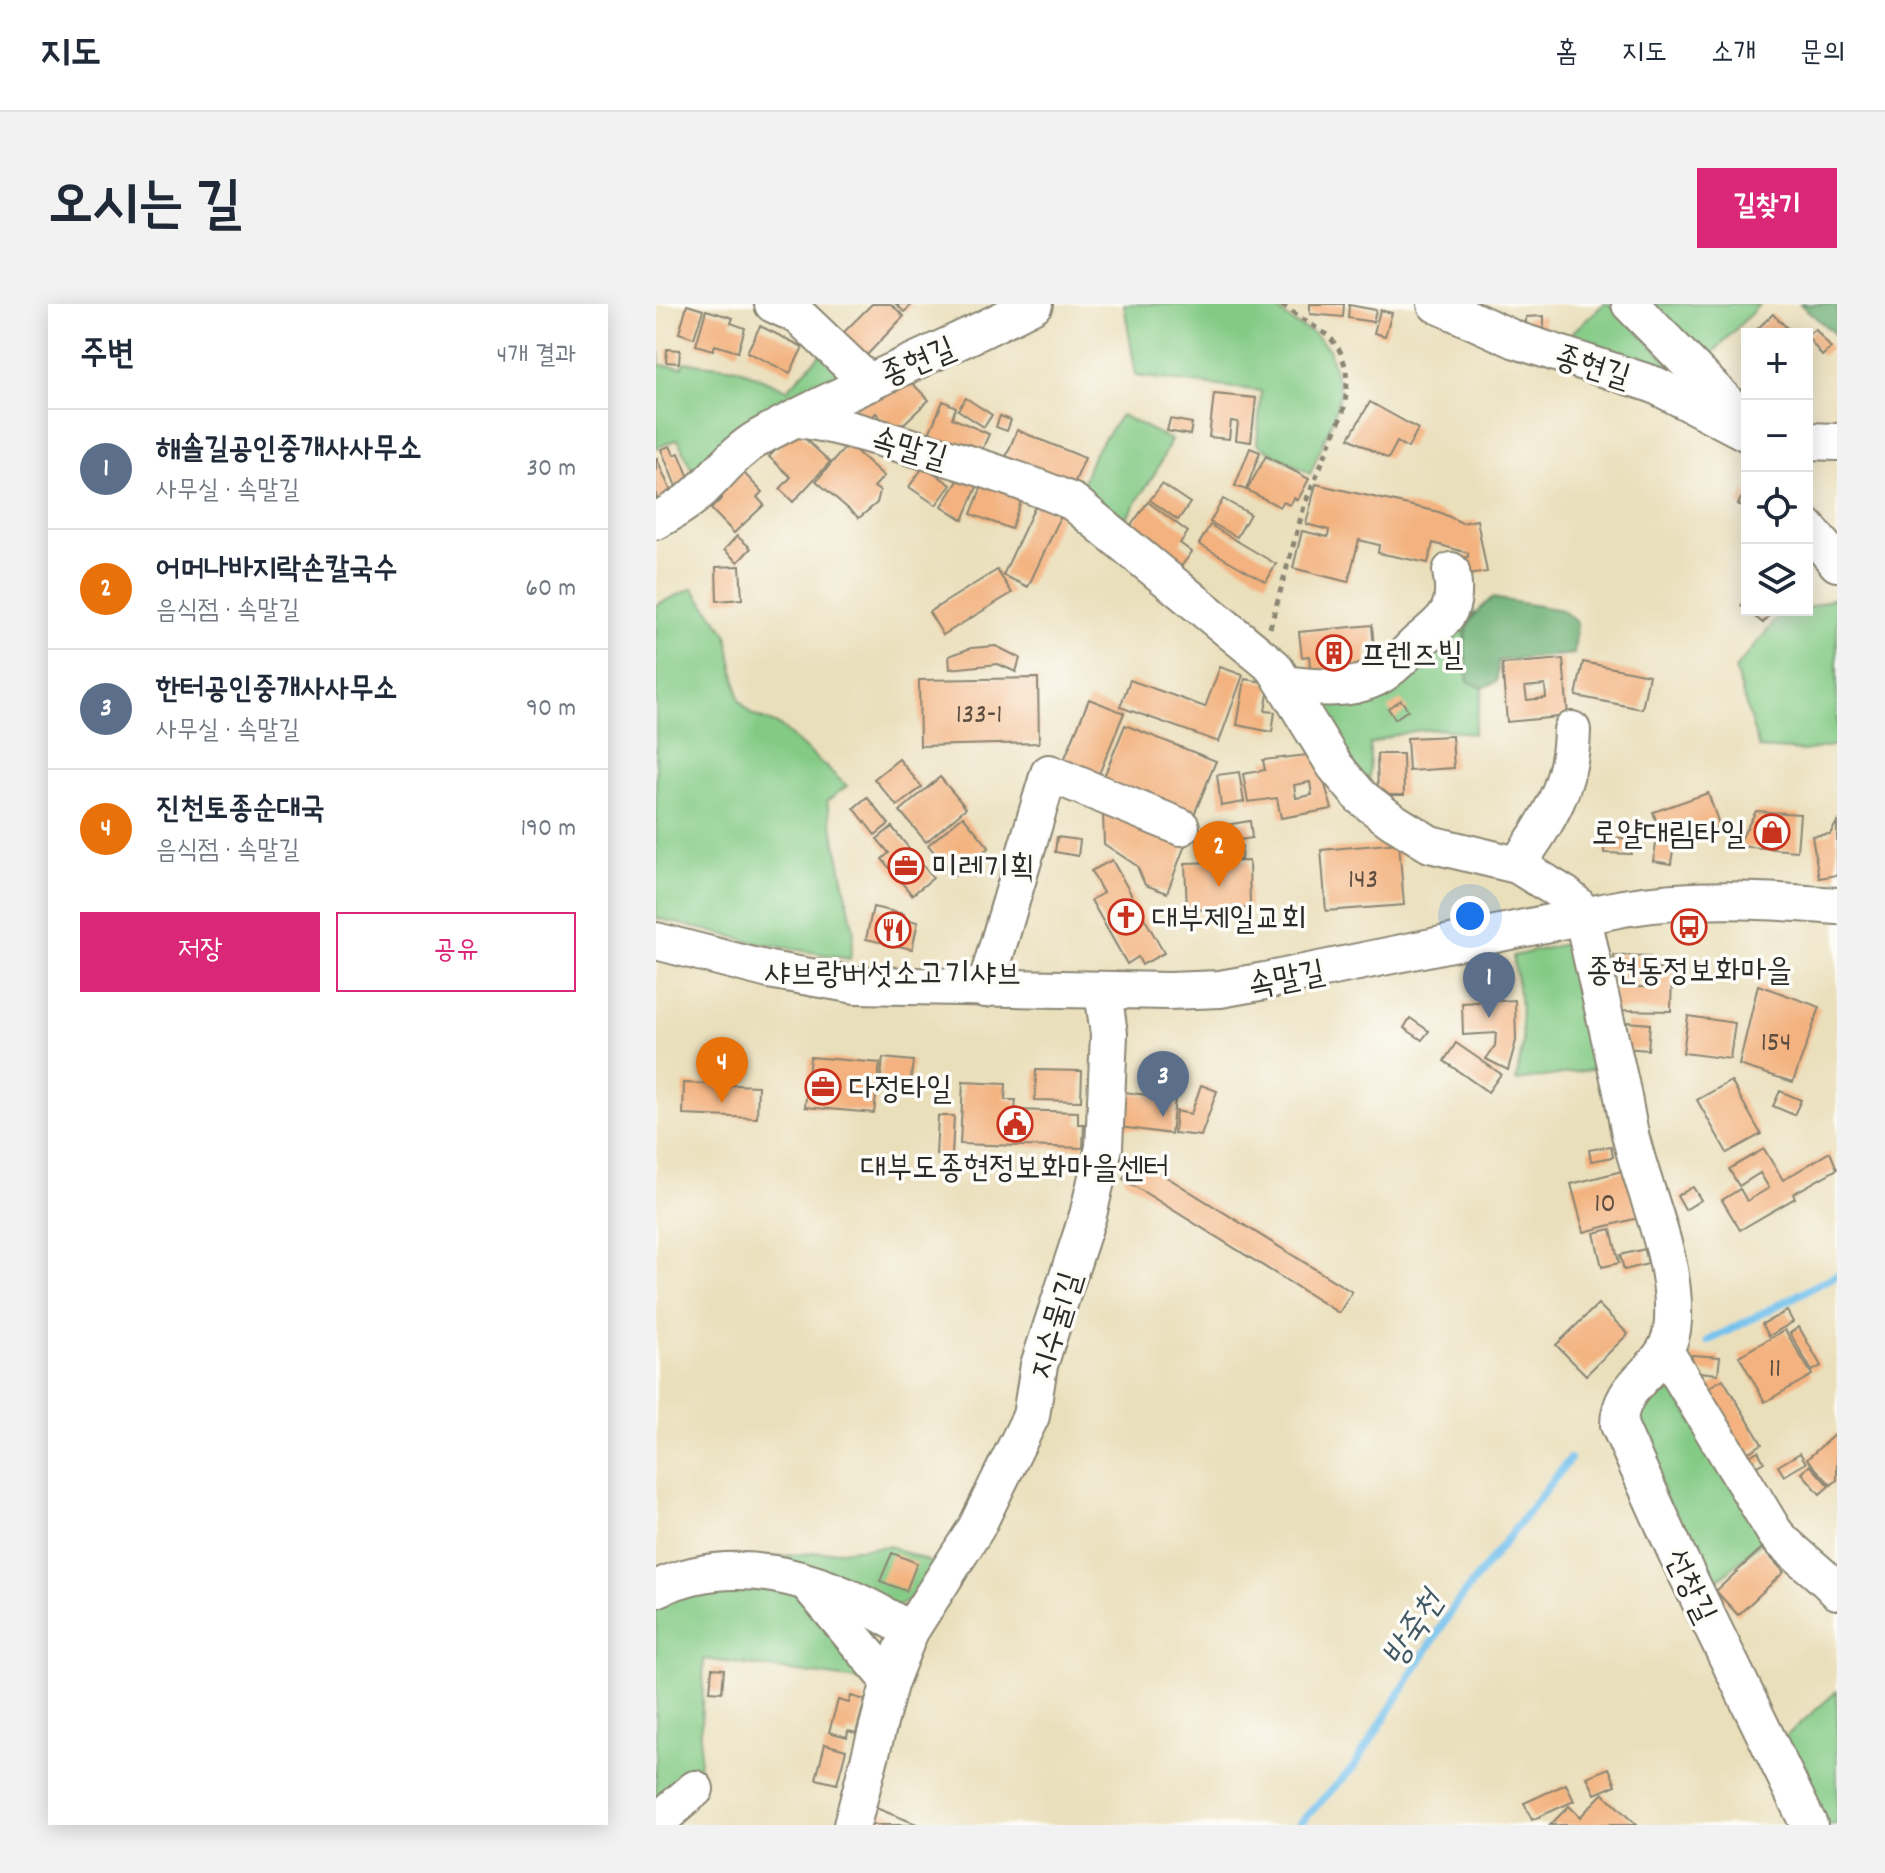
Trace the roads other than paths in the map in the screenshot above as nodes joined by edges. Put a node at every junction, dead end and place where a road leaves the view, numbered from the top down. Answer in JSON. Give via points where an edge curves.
{"nodes":[{"id":1,"x":773,"y":304,"type":"edge"},
{"id":2,"x":1034,"y":304,"type":"edge"},
{"id":3,"x":1436,"y":304,"type":"edge"},
{"id":4,"x":1630,"y":304,"type":"edge"},
{"id":5,"x":869,"y":383,"type":"junction"},
{"id":6,"x":1741,"y":417,"type":"edge"},
{"id":7,"x":798,"y":419,"type":"junction"},
{"id":8,"x":1741,"y":430,"type":"edge"},
{"id":9,"x":1813,"y":441,"type":"edge"},
{"id":10,"x":1837,"y":442,"type":"edge"},
{"id":11,"x":656,"y":521,"type":"edge"},
{"id":12,"x":1813,"y":534,"type":"edge"},
{"id":13,"x":1837,"y":563,"type":"edge"},
{"id":14,"x":1451,"y":571,"type":"dead end"},
{"id":15,"x":1285,"y":684,"type":"junction"},
{"id":16,"x":1572,"y":730,"type":"dead end"},
{"id":17,"x":1181,"y":827,"type":"dead end"},
{"id":18,"x":1517,"y":865,"type":"junction"},
{"id":19,"x":1837,"y":906,"type":"edge"},
{"id":20,"x":1583,"y":917,"type":"junction"},
{"id":21,"x":656,"y":941,"type":"edge"},
{"id":22,"x":985,"y":989,"type":"junction"},
{"id":23,"x":1103,"y":991,"type":"junction"},
{"id":24,"x":1665,"y":1351,"type":"junction"},
{"id":25,"x":808,"y":1584,"type":"junction"},
{"id":26,"x":656,"y":1589,"type":"edge"},
{"id":27,"x":1837,"y":1591,"type":"edge"},
{"id":28,"x":910,"y":1631,"type":"junction"},
{"id":29,"x":890,"y":1681,"type":"junction"},
{"id":30,"x":695,"y":1789,"type":"dead end"},
{"id":31,"x":656,"y":1823,"type":"edge"},
{"id":32,"x":852,"y":1825,"type":"edge"},
{"id":33,"x":1809,"y":1825,"type":"edge"}],
"edges":[{"from":1,"to":5,"type":"street","name":"종현길","via":[[799,316]]},
{"from":2,"to":5,"type":"street","name":"종현길"},
{"from":3,"to":8,"type":"street","name":"종현길","via":[[1539,348],[1655,385]]},
{"from":4,"to":6,"type":"street","name":"종현길"},
{"from":5,"to":7,"type":"street","name":"속말길"},
{"from":7,"to":11,"type":"street","name":"속말길","via":[[738,452],[695,496]]},
{"from":7,"to":15,"type":"street","name":"속말길","via":[[940,454],[1073,502],[1261,655]]},
{"from":9,"to":10,"type":"street"},
{"from":12,"to":13,"type":"street"},
{"from":14,"to":15,"type":"street","via":[[1454,588],[1448,615],[1382,675],[1329,688]]},
{"from":15,"to":18,"type":"street","name":"속말길","via":[[1345,781],[1391,820],[1430,844]]},
{"from":16,"to":18,"type":"street","via":[[1569,767],[1556,805]]},
{"from":17,"to":22,"type":"street","via":[[1049,773]]},
{"from":18,"to":20,"type":"street","name":"속말길","via":[[1566,895]]},
{"from":19,"to":20,"type":"street","name":"속말길","via":[[1722,898]]},
{"from":20,"to":23,"type":"street","name":"속말길","via":[[1220,989]]},
{"from":20,"to":24,"type":"street","name":"선창길","via":[[1630,1135],[1664,1239],[1673,1320]]},
{"from":21,"to":22,"type":"street","name":"속말길","via":[[814,980]]},
{"from":22,"to":23,"type":"street","name":"속말길"},
{"from":23,"to":28,"type":"street","name":"지수물1길","via":[[1109,1034],[1104,1147],[1039,1365],[1031,1416],[976,1528]]},
{"from":24,"to":27,"type":"street","via":[[1775,1533]]},
{"from":24,"to":33,"type":"street","name":"선창길","via":[[1624,1398],[1619,1425]]},
{"from":25,"to":26,"type":"street","via":[[738,1569],[677,1578]]},
{"from":25,"to":28,"type":"street","via":[[870,1608]]},
{"from":25,"to":29,"type":"street"},
{"from":28,"to":29,"type":"street","name":"지수물1길"},
{"from":29,"to":32,"type":"street","name":"지수물1길"},
{"from":30,"to":31,"type":"street"}]}
